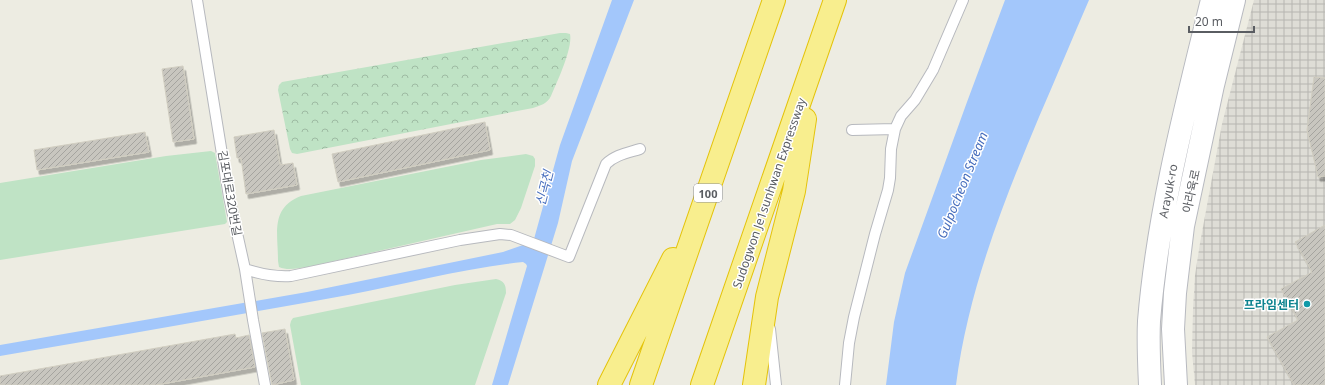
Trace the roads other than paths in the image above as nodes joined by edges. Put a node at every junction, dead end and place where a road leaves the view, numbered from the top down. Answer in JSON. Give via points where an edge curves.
{"nodes":[{"id":1,"x":197,"y":0,"type":"edge"},
{"id":2,"x":774,"y":0,"type":"edge"},
{"id":3,"x":835,"y":0,"type":"edge"},
{"id":4,"x":963,"y":0,"type":"edge"},
{"id":5,"x":1212,"y":0,"type":"edge"},
{"id":6,"x":1234,"y":0,"type":"edge"},
{"id":7,"x":812,"y":67,"type":"junction"},
{"id":8,"x":895,"y":129,"type":"junction"},
{"id":9,"x":852,"y":130,"type":"dead end"},
{"id":10,"x":640,"y":149,"type":"dead end"},
{"id":11,"x":710,"y":189,"type":"junction"},
{"id":12,"x":245,"y":269,"type":"junction"},
{"id":13,"x":767,"y":297,"type":"junction"},
{"id":14,"x":265,"y":385,"type":"edge"},
{"id":15,"x":608,"y":385,"type":"edge"},
{"id":16,"x":642,"y":385,"type":"edge"},
{"id":17,"x":702,"y":385,"type":"edge"},
{"id":18,"x":754,"y":385,"type":"edge"},
{"id":19,"x":776,"y":385,"type":"edge"},
{"id":20,"x":845,"y":385,"type":"edge"},
{"id":21,"x":1150,"y":385,"type":"edge"},
{"id":22,"x":1176,"y":385,"type":"edge"}],
"edges":[{"from":1,"to":12,"type":"lane","name":"김포대로320번길","via":[[229,197]]},
{"from":2,"to":11,"type":"highway","number":"100"},
{"from":3,"to":7,"type":"highway","name":"Sudogwon Je1sunhwan Expressway"},
{"from":4,"to":8,"type":"lane","via":[[933,70]]},
{"from":5,"to":21,"type":"street","name":"Arayuk-ro","via":[[1163,210],[1149,323]]},
{"from":6,"to":22,"type":"street","name":"아라육로","via":[[1183,226],[1173,329]]},
{"from":7,"to":13,"type":"highway","via":[[794,191]]},
{"from":7,"to":17,"type":"highway","name":"Sudogwon Je1sunhwan Expressway"},
{"from":8,"to":9,"type":"lane"},
{"from":8,"to":20,"type":"lane","via":[[888,190],[854,317]]},
{"from":10,"to":12,"type":"lane","via":[[610,159],[606,164],[569,256],[512,235],[500,234],[291,276],[273,276]]},
{"from":11,"to":15,"type":"highway"},
{"from":11,"to":16,"type":"highway","number":"100"},
{"from":12,"to":14,"type":"lane","name":"김포대로320번길"},
{"from":13,"to":18,"type":"highway"},
{"from":13,"to":19,"type":"lane"}]}
